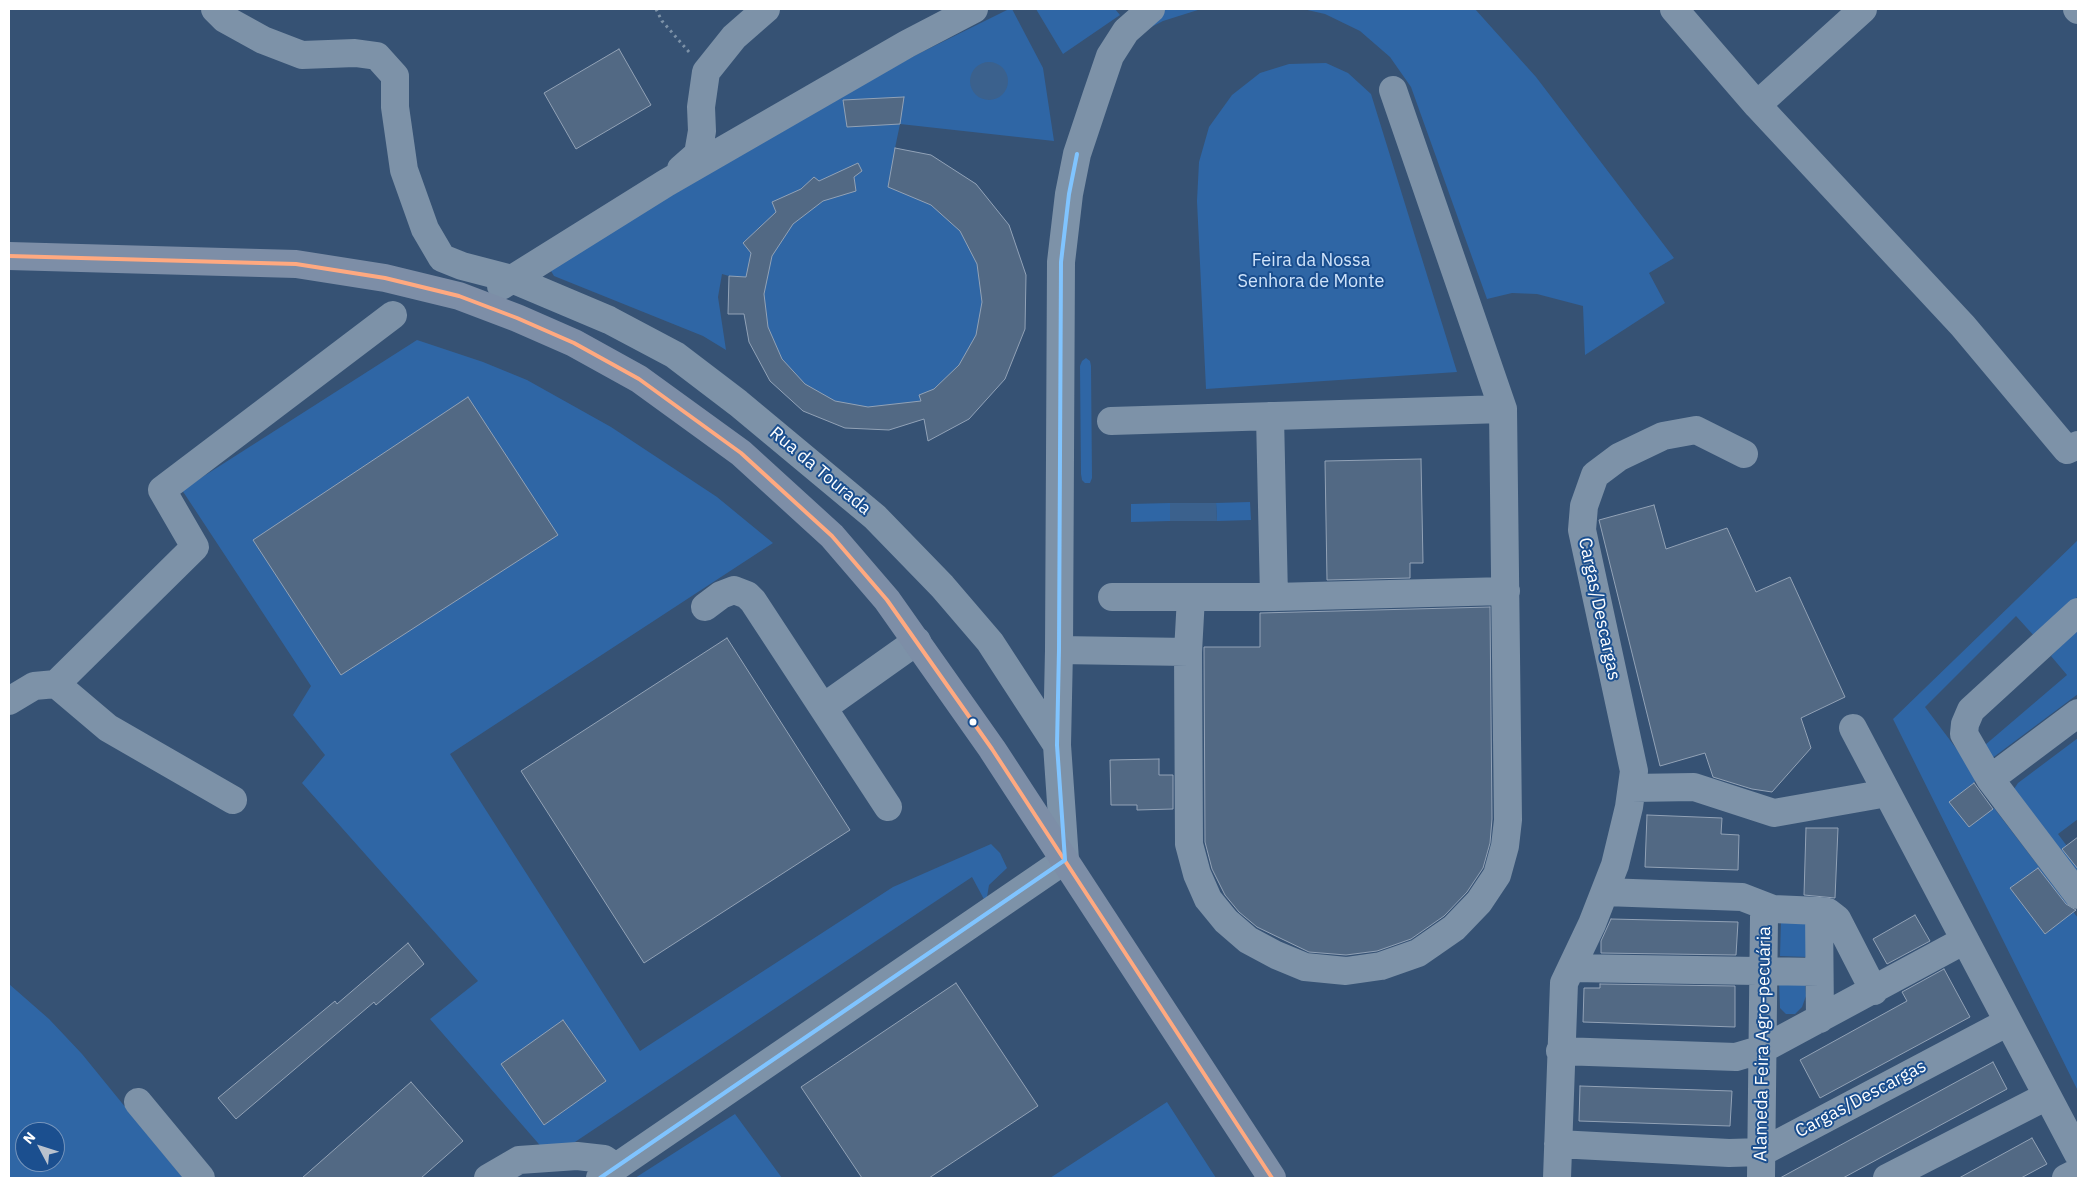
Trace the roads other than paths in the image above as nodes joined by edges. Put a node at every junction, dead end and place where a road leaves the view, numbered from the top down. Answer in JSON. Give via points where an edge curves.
{"nodes":[{"id":1,"x":215,"y":9,"type":"edge"},
{"id":2,"x":766,"y":9,"type":"edge"},
{"id":3,"x":974,"y":9,"type":"edge"},
{"id":4,"x":1151,"y":9,"type":"edge"},
{"id":5,"x":1674,"y":9,"type":"edge"},
{"id":6,"x":1863,"y":9,"type":"edge"},
{"id":7,"x":1393,"y":90,"type":"dead end"},
{"id":8,"x":1757,"y":104,"type":"junction"},
{"id":9,"x":666,"y":183,"type":"junction"},
{"id":10,"x":9,"y":256,"type":"edge"},
{"id":11,"x":512,"y":279,"type":"junction"},
{"id":12,"x":474,"y":302,"type":"junction"},
{"id":13,"x":393,"y":315,"type":"dead end"},
{"id":14,"x":1503,"y":409,"type":"junction"},
{"id":15,"x":1270,"y":416,"type":"junction"},
{"id":16,"x":1111,"y":421,"type":"dead end"},
{"id":17,"x":2078,"y":446,"type":"edge"},
{"id":18,"x":1744,"y":454,"type":"dead end"},
{"id":19,"x":1506,"y":591,"type":"junction"},
{"id":20,"x":1274,"y":596,"type":"junction"},
{"id":21,"x":1112,"y":597,"type":"dead end"},
{"id":22,"x":1191,"y":597,"type":"junction"},
{"id":23,"x":705,"y":607,"type":"dead end"},
{"id":24,"x":2078,"y":612,"type":"edge"},
{"id":25,"x":917,"y":641,"type":"junction"},
{"id":26,"x":1059,"y":650,"type":"junction"},
{"id":27,"x":1188,"y":652,"type":"junction"},
{"id":28,"x":56,"y":684,"type":"junction"},
{"id":29,"x":9,"y":700,"type":"edge"},
{"id":30,"x":824,"y":707,"type":"junction"},
{"id":31,"x":2078,"y":713,"type":"edge"},
{"id":32,"x":1853,"y":728,"type":"dead end"},
{"id":33,"x":1057,"y":745,"type":"junction"},
{"id":34,"x":1990,"y":779,"type":"junction"},
{"id":35,"x":1632,"y":788,"type":"junction"},
{"id":36,"x":1887,"y":793,"type":"junction"},
{"id":37,"x":233,"y":800,"type":"dead end"},
{"id":38,"x":888,"y":807,"type":"dead end"},
{"id":39,"x":1065,"y":860,"type":"junction"},
{"id":40,"x":1605,"y":892,"type":"junction"},
{"id":41,"x":2078,"y":895,"type":"edge"},
{"id":42,"x":1770,"y":909,"type":"junction"},
{"id":43,"x":1819,"y":911,"type":"junction"},
{"id":44,"x":1965,"y":940,"type":"junction"},
{"id":45,"x":1572,"y":968,"type":"junction"},
{"id":46,"x":1764,"y":971,"type":"junction"},
{"id":47,"x":1819,"y":972,"type":"junction"},
{"id":48,"x":1874,"y":991,"type":"junction"},
{"id":49,"x":1820,"y":1019,"type":"junction"},
{"id":50,"x":2008,"y":1022,"type":"junction"},
{"id":51,"x":1763,"y":1049,"type":"junction"},
{"id":52,"x":1560,"y":1051,"type":"junction"},
{"id":53,"x":2047,"y":1096,"type":"junction"},
{"id":54,"x":138,"y":1102,"type":"dead end"},
{"id":55,"x":1558,"y":1144,"type":"junction"},
{"id":56,"x":1762,"y":1152,"type":"junction"},
{"id":57,"x":2078,"y":1154,"type":"edge"},
{"id":58,"x":2078,"y":1172,"type":"edge"},
{"id":59,"x":608,"y":1173,"type":"edge"},
{"id":60,"x":201,"y":1178,"type":"edge"},
{"id":61,"x":488,"y":1178,"type":"edge"},
{"id":62,"x":1272,"y":1178,"type":"edge"},
{"id":63,"x":1557,"y":1178,"type":"edge"},
{"id":64,"x":1761,"y":1178,"type":"edge"},
{"id":65,"x":1887,"y":1178,"type":"edge"},
{"id":66,"x":2066,"y":1178,"type":"edge"}],
"edges":[{"from":1,"to":11,"type":"street","name":"Rua da Tourada","via":[[225,19],[263,40],[302,55],[355,53],[378,56],[395,76],[395,107],[404,170],[425,229],[442,258]]},
{"from":2,"to":9,"type":"street","via":[[734,37],[706,72],[698,154]]},
{"from":3,"to":9,"type":"street","via":[[906,44]]},
{"from":4,"to":26,"type":"street","via":[[1126,31],[1110,56],[1077,154],[1069,194],[1061,262]]},
{"from":5,"to":8,"type":"street"},
{"from":6,"to":8,"type":"street"},
{"from":7,"to":14,"type":"street"},
{"from":8,"to":17,"type":"street","via":[[1963,326],[2067,450]]},
{"from":9,"to":11,"type":"street"},
{"from":10,"to":12,"type":"main road","via":[[296,264],[384,278]]},
{"from":11,"to":12,"type":"street"},
{"from":11,"to":33,"type":"street","name":"Rua da Tourada","via":[[610,320],[675,355],[804,456],[875,517],[942,586],[990,642]]},
{"from":12,"to":25,"type":"main road","via":[[574,342],[631,374],[741,453],[832,536]]},
{"from":13,"to":28,"type":"street","via":[[162,490],[195,546]]},
{"from":14,"to":15,"type":"street"},
{"from":14,"to":19,"type":"street"},
{"from":15,"to":16,"type":"street"},
{"from":15,"to":20,"type":"street"},
{"from":18,"to":35,"type":"street","name":"Cargas/Descargas","via":[[1696,430],[1663,436],[1619,457],[1595,475],[1584,506],[1582,530],[1634,771]]},
{"from":19,"to":20,"type":"street"},
{"from":19,"to":27,"type":"street","via":[[1508,820],[1497,875],[1479,902],[1454,928],[1418,953],[1382,966],[1346,971],[1305,967],[1248,940],[1226,921],[1208,898],[1197,874],[1190,844]]},
{"from":20,"to":22,"type":"street"},
{"from":21,"to":22,"type":"street"},
{"from":22,"to":27,"type":"street"},
{"from":23,"to":30,"type":"street","via":[[728,591],[747,595]]},
{"from":24,"to":34,"type":"street","via":[[1971,710],[1964,734]]},
{"from":25,"to":30,"type":"street"},
{"from":25,"to":39,"type":"main road"},
{"from":26,"to":27,"type":"street"},
{"from":26,"to":33,"type":"street"},
{"from":28,"to":29,"type":"street","via":[[34,686]]},
{"from":28,"to":37,"type":"street","via":[[108,728]]},
{"from":30,"to":38,"type":"street"},
{"from":31,"to":34,"type":"street"},
{"from":32,"to":36,"type":"street"},
{"from":33,"to":39,"type":"street"},
{"from":34,"to":41,"type":"street"},
{"from":35,"to":36,"type":"street","via":[[1694,787],[1774,812]]},
{"from":35,"to":40,"type":"street","name":"Cargas/Descargas","via":[[1615,865]]},
{"from":36,"to":44,"type":"street"},
{"from":39,"to":59,"type":"street"},
{"from":39,"to":62,"type":"main road"},
{"from":40,"to":42,"type":"street","via":[[1742,897]]},
{"from":40,"to":45,"type":"street","name":"Cargas/Descargas"},
{"from":42,"to":43,"type":"street"},
{"from":42,"to":46,"type":"street","name":"Alameda Feira Agro-pecuária","via":[[1764,917]]},
{"from":43,"to":47,"type":"street"},
{"from":43,"to":48,"type":"street","via":[[1828,912],[1837,919]]},
{"from":44,"to":48,"type":"street"},
{"from":44,"to":50,"type":"street"},
{"from":45,"to":46,"type":"street"},
{"from":45,"to":52,"type":"street","name":"Cargas/Descargas","via":[[1564,983]]},
{"from":46,"to":47,"type":"street"},
{"from":46,"to":51,"type":"street","name":"Alameda Feira Agro-pecuária"},
{"from":47,"to":49,"type":"street"},
{"from":48,"to":49,"type":"street"},
{"from":49,"to":51,"type":"street"},
{"from":50,"to":53,"type":"street"},
{"from":50,"to":56,"type":"street","name":"Cargas/Descargas"},
{"from":51,"to":52,"type":"street","via":[[1736,1057]]},
{"from":51,"to":56,"type":"street","name":"Alameda Feira Agro-pecuária"},
{"from":52,"to":55,"type":"street","name":"Cargas/Descargas"},
{"from":53,"to":57,"type":"street"},
{"from":53,"to":65,"type":"street"},
{"from":54,"to":60,"type":"street"},
{"from":55,"to":56,"type":"street","name":"Cargas/Descargas","via":[[1729,1154]]},
{"from":55,"to":63,"type":"street","name":"Cargas/Descargas"},
{"from":56,"to":64,"type":"street","name":"Alameda Feira Agro-pecuária"},
{"from":58,"to":66,"type":"street"},
{"from":59,"to":61,"type":"street","via":[[604,1159],[577,1156],[519,1160]]}]}
